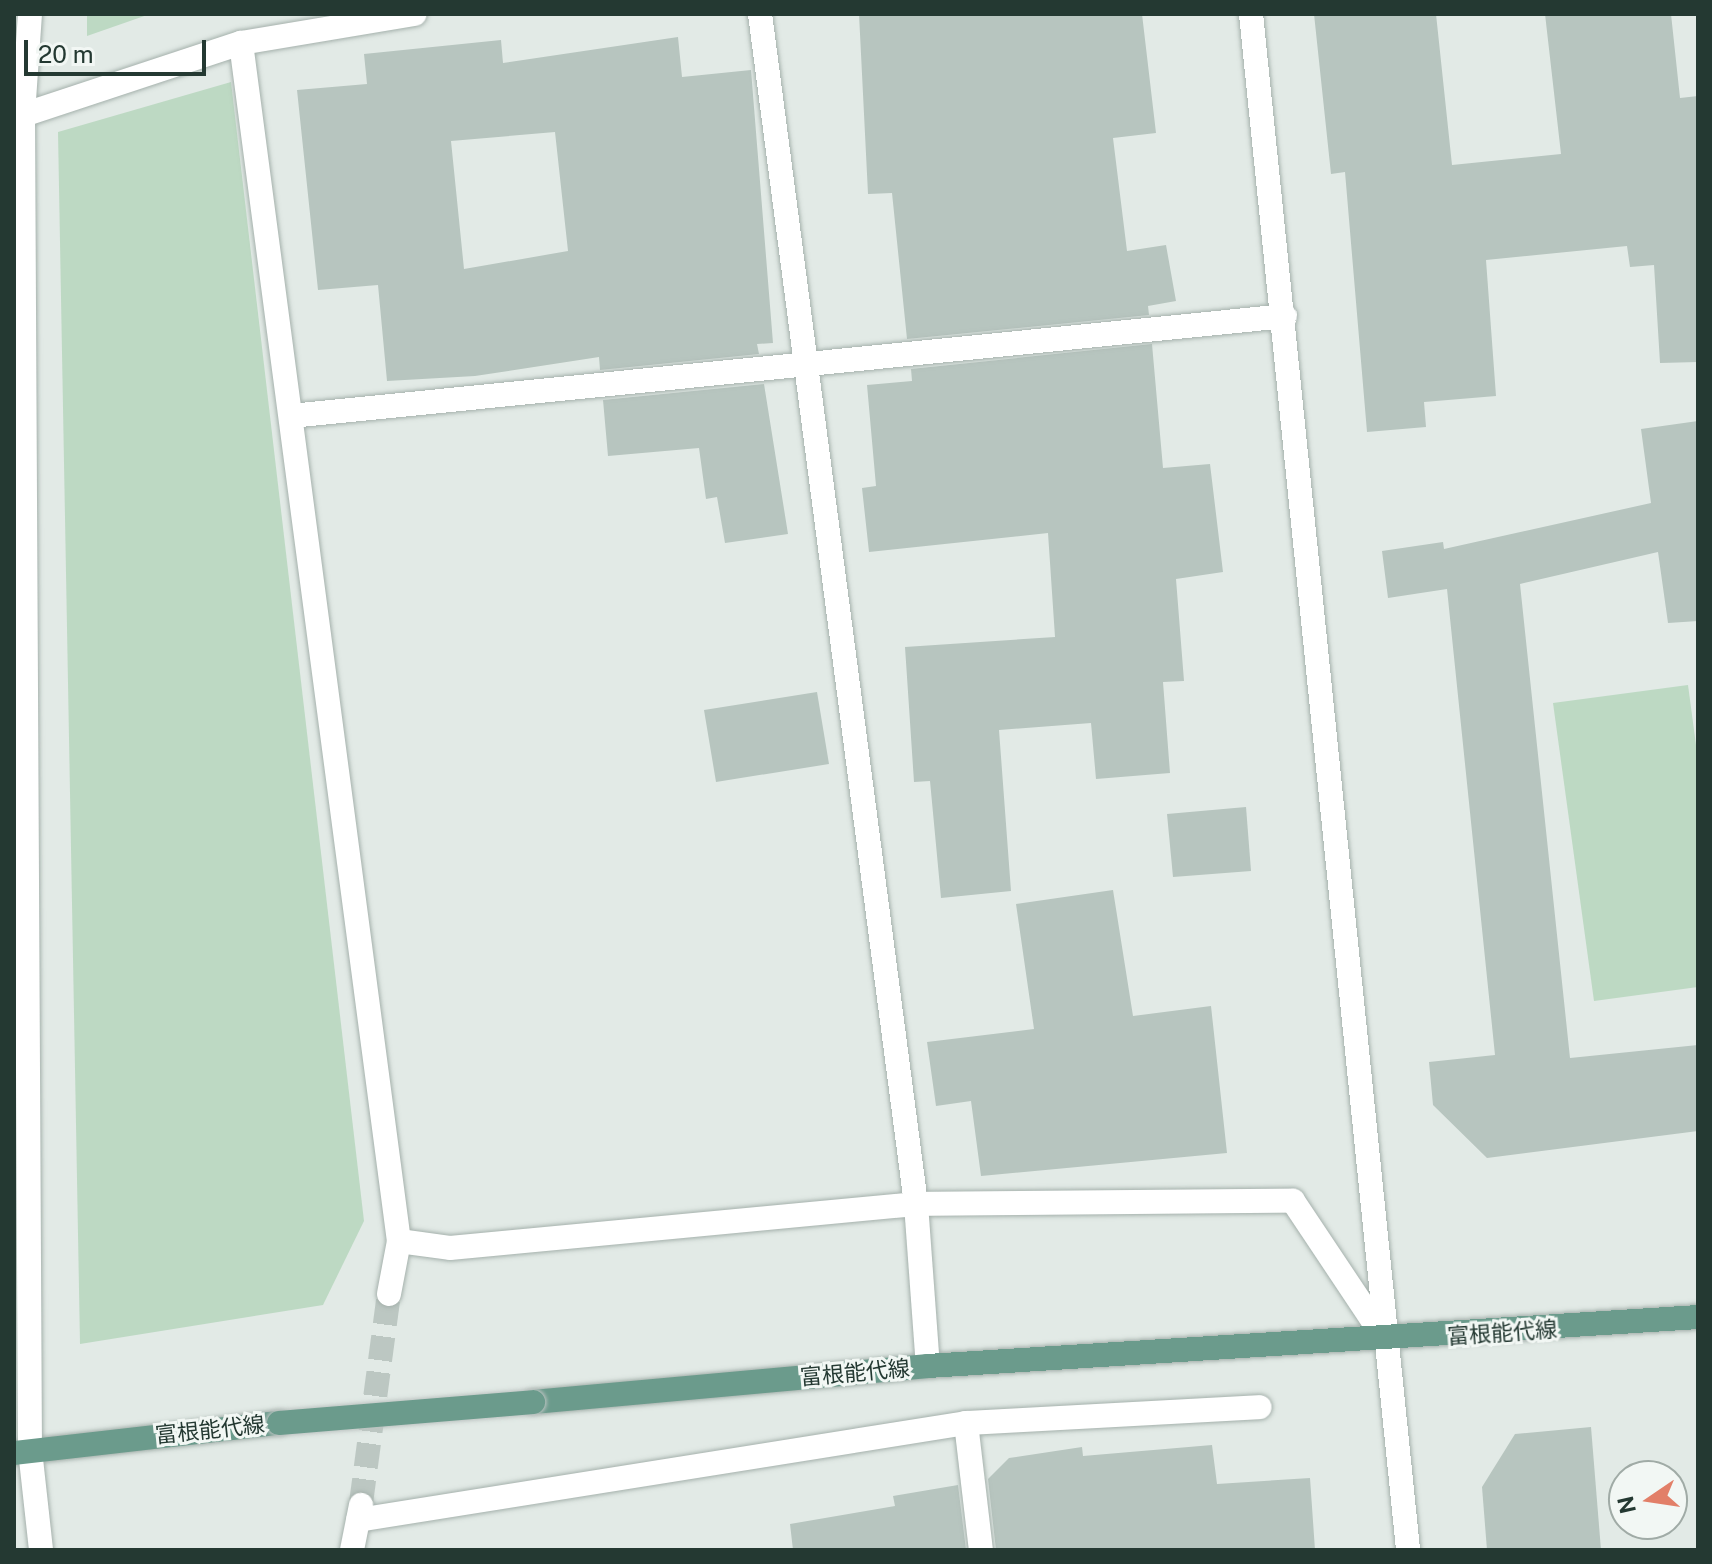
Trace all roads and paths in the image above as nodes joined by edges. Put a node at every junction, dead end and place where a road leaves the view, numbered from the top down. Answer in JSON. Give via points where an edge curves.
{"nodes":[{"id":1,"x":30,"y":14,"type":"edge"},
{"id":2,"x":415,"y":14,"type":"edge"},
{"id":3,"x":760,"y":14,"type":"edge"},
{"id":4,"x":1251,"y":14,"type":"edge"},
{"id":5,"x":241,"y":43,"type":"junction"},
{"id":6,"x":23,"y":115,"type":"junction"},
{"id":7,"x":1285,"y":316,"type":"junction"},
{"id":8,"x":806,"y":369,"type":"junction"},
{"id":9,"x":291,"y":416,"type":"junction"},
{"id":10,"x":916,"y":1204,"type":"junction"},
{"id":11,"x":399,"y":1241,"type":"junction"},
{"id":12,"x":389,"y":1294,"type":"tunnel mouth"},
{"id":13,"x":1698,"y":1317,"type":"edge"},
{"id":14,"x":1387,"y":1341,"type":"junction"},
{"id":15,"x":928,"y":1366,"type":"junction"},
{"id":16,"x":1260,"y":1407,"type":"dead end"},
{"id":17,"x":966,"y":1423,"type":"junction"},
{"id":18,"x":22,"y":1452,"type":"edge"},
{"id":19,"x":41,"y":1550,"type":"edge"},
{"id":20,"x":352,"y":1550,"type":"edge"},
{"id":21,"x":981,"y":1550,"type":"edge"},
{"id":22,"x":1408,"y":1550,"type":"edge"}],
"edges":[{"from":1,"to":6,"type":"street"},
{"from":2,"to":5,"type":"street"},
{"from":3,"to":8,"type":"street"},
{"from":4,"to":7,"type":"street"},
{"from":5,"to":6,"type":"street"},
{"from":5,"to":9,"type":"street"},
{"from":6,"to":18,"type":"street"},
{"from":7,"to":8,"type":"street"},
{"from":7,"to":14,"type":"street"},
{"from":8,"to":9,"type":"street"},
{"from":8,"to":10,"type":"street"},
{"from":9,"to":11,"type":"street"},
{"from":10,"to":11,"type":"street","via":[[450,1248]]},
{"from":10,"to":14,"type":"street","via":[[1293,1201]]},
{"from":10,"to":15,"type":"street"},
{"from":11,"to":12,"type":"street"},
{"from":13,"to":14,"type":"main road","name":"富根能代線"},
{"from":14,"to":15,"type":"main road","name":"富根能代線"},
{"from":14,"to":22,"type":"street"},
{"from":15,"to":18,"type":"main road","name":"富根能代線","bridge":true,"via":[[279,1423]]},
{"from":16,"to":17,"type":"street"},
{"from":17,"to":20,"type":"street","via":[[359,1512]]},
{"from":17,"to":21,"type":"street"},
{"from":18,"to":19,"type":"street"}]}
